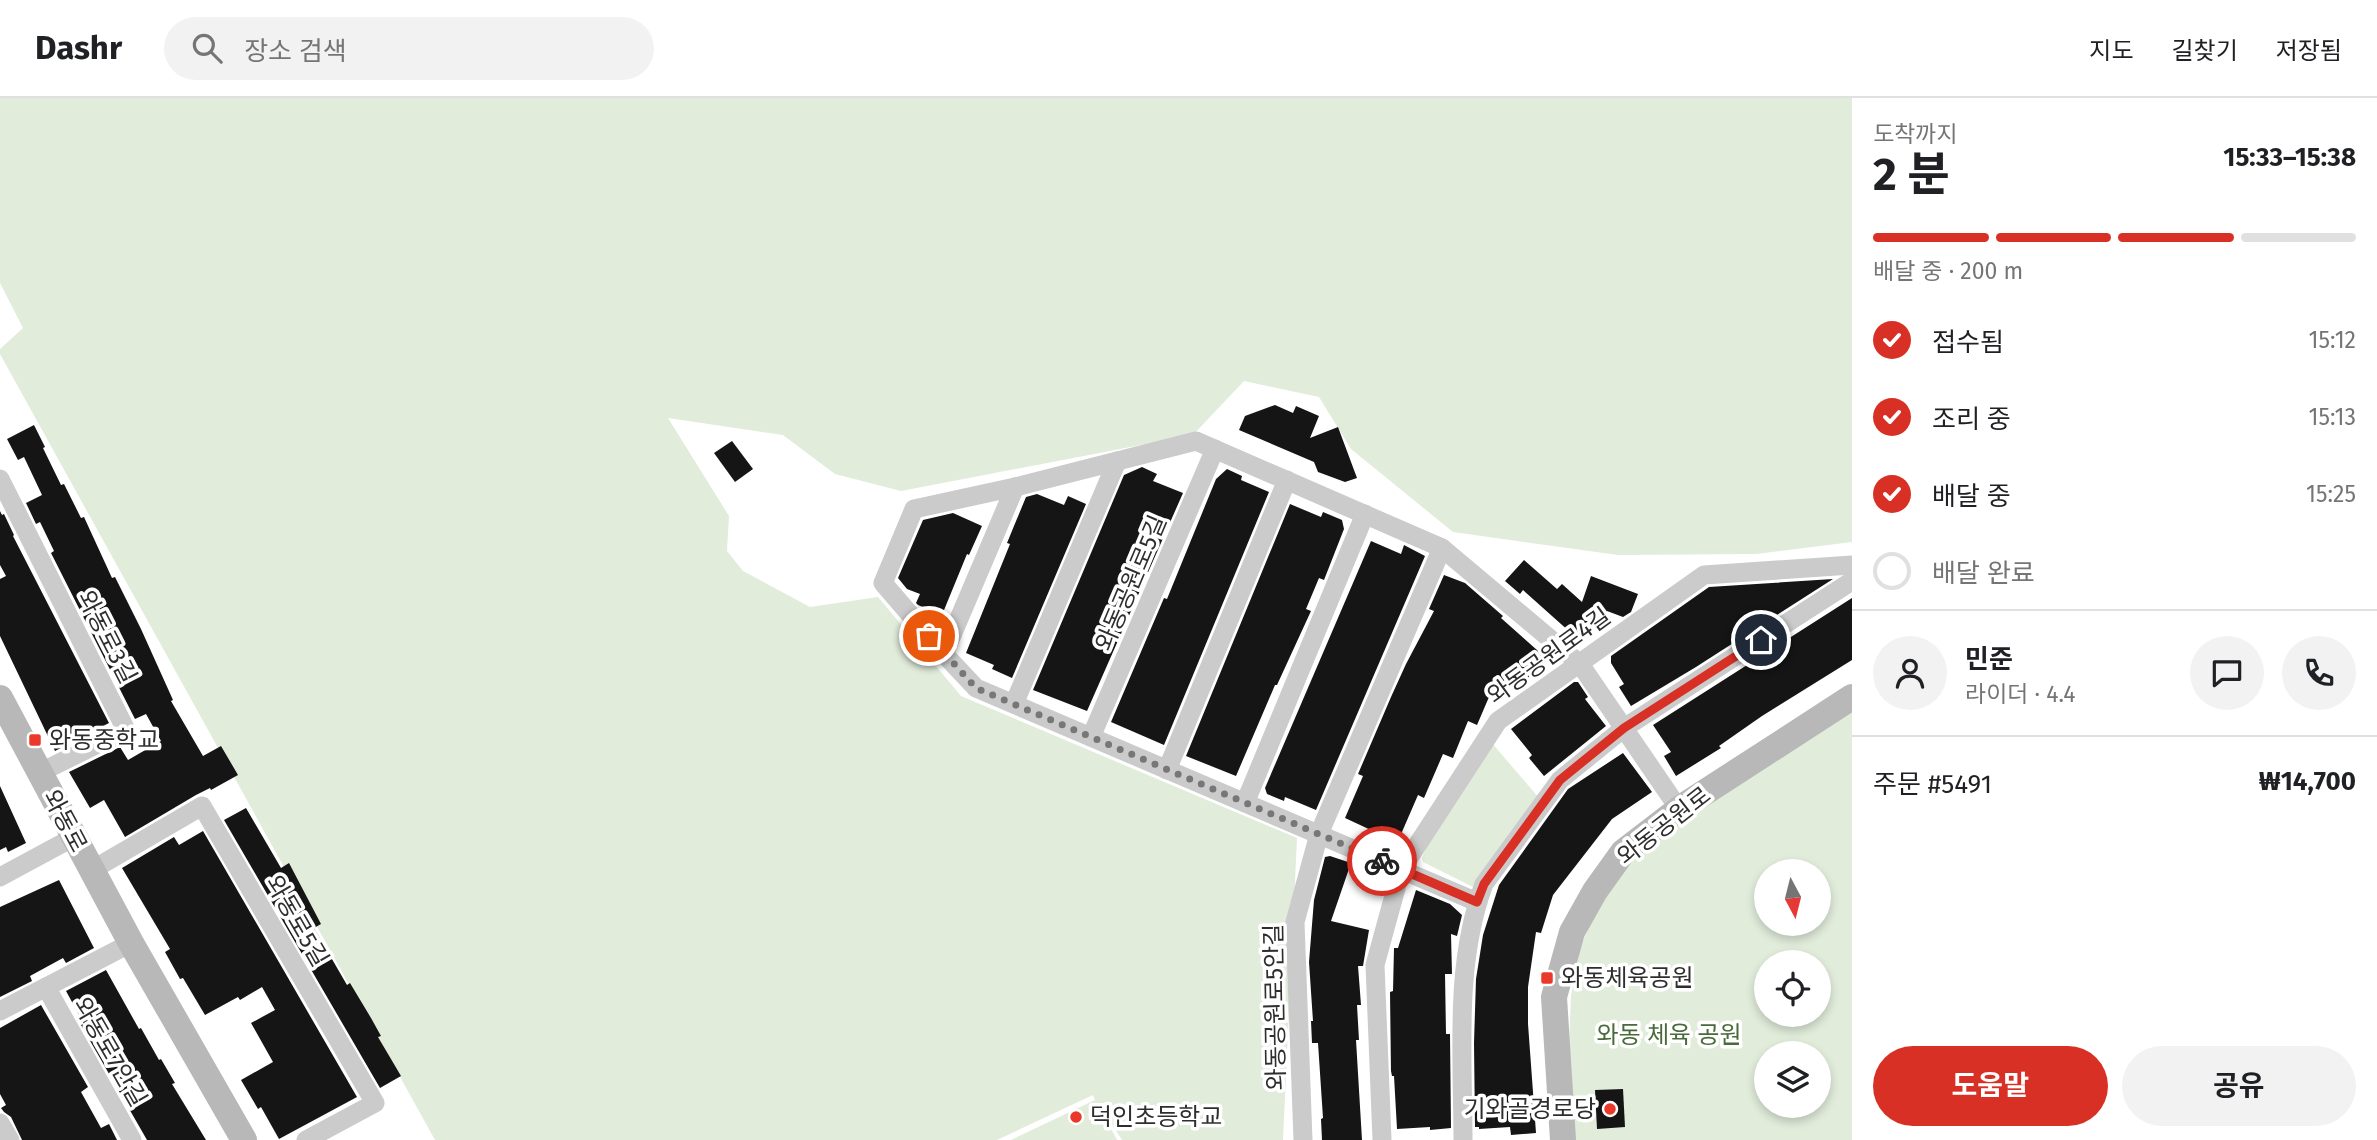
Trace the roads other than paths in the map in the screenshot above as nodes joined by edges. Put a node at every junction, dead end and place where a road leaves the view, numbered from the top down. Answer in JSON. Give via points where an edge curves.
{"nodes":[{"id":1,"x":1215,"y":449,"type":"junction"},
{"id":2,"x":1117,"y":461,"type":"junction"},
{"id":3,"x":0,"y":479,"type":"edge"},
{"id":4,"x":1287,"y":481,"type":"junction"},
{"id":5,"x":1015,"y":486,"type":"junction"},
{"id":6,"x":1365,"y":514,"type":"junction"},
{"id":7,"x":1442,"y":548,"type":"junction"},
{"id":8,"x":1852,"y":565,"type":"edge"},
{"id":9,"x":1852,"y":581,"type":"edge"},
{"id":10,"x":944,"y":654,"type":"junction"},
{"id":11,"x":1580,"y":664,"type":"junction"},
{"id":12,"x":1852,"y":697,"type":"edge"},
{"id":13,"x":0,"y":698,"type":"edge"},
{"id":14,"x":1014,"y":704,"type":"junction"},
{"id":15,"x":1624,"y":728,"type":"junction"},
{"id":16,"x":1091,"y":737,"type":"junction"},
{"id":17,"x":1167,"y":769,"type":"junction"},
{"id":18,"x":39,"y":773,"type":"junction"},
{"id":19,"x":1245,"y":803,"type":"junction"},
{"id":20,"x":1679,"y":809,"type":"junction"},
{"id":21,"x":1319,"y":835,"type":"junction"},
{"id":22,"x":74,"y":837,"type":"junction"},
{"id":23,"x":92,"y":870,"type":"junction"},
{"id":24,"x":1401,"y":870,"type":"junction"},
{"id":25,"x":0,"y":877,"type":"edge"},
{"id":26,"x":1477,"y":902,"type":"junction"},
{"id":27,"x":131,"y":943,"type":"junction"},
{"id":28,"x":46,"y":988,"type":"junction"},
{"id":29,"x":0,"y":1011,"type":"edge"},
{"id":30,"x":0,"y":1123,"type":"edge"},
{"id":31,"x":10,"y":1140,"type":"edge"},
{"id":32,"x":132,"y":1140,"type":"edge"},
{"id":33,"x":244,"y":1140,"type":"edge"},
{"id":34,"x":306,"y":1140,"type":"edge"},
{"id":35,"x":1303,"y":1140,"type":"edge"},
{"id":36,"x":1382,"y":1140,"type":"edge"},
{"id":37,"x":1463,"y":1140,"type":"edge"},
{"id":38,"x":1563,"y":1140,"type":"edge"}],
"edges":[{"from":1,"to":2,"type":"street","via":[[1196,441]]},
{"from":1,"to":4,"type":"street"},
{"from":1,"to":16,"type":"street","name":"와동공원로5길"},
{"from":2,"to":5,"type":"street"},
{"from":2,"to":14,"type":"street"},
{"from":3,"to":18,"type":"street","name":"와동로3길","via":[[126,730]]},
{"from":4,"to":6,"type":"street"},
{"from":4,"to":17,"type":"street"},
{"from":5,"to":10,"type":"street"},
{"from":5,"to":10,"type":"street","via":[[914,509],[883,583]]},
{"from":6,"to":7,"type":"street"},
{"from":6,"to":19,"type":"street"},
{"from":7,"to":11,"type":"street"},
{"from":7,"to":21,"type":"street"},
{"from":8,"to":11,"type":"street","name":"와동공원로4길","via":[[1704,575]]},
{"from":9,"to":15,"type":"street"},
{"from":10,"to":14,"type":"street","via":[[976,688]]},
{"from":11,"to":15,"type":"street"},
{"from":11,"to":24,"type":"street","name":"와동공원로4길","via":[[1499,721]]},
{"from":12,"to":20,"type":"street","name":"와동공원로"},
{"from":13,"to":18,"type":"street","name":"와동로"},
{"from":14,"to":16,"type":"street"},
{"from":15,"to":20,"type":"street"},
{"from":15,"to":26,"type":"street","via":[[1560,780],[1484,884]]},
{"from":16,"to":17,"type":"street"},
{"from":17,"to":19,"type":"street"},
{"from":18,"to":22,"type":"street","name":"와동로"},
{"from":19,"to":21,"type":"street"},
{"from":20,"to":38,"type":"street","name":"와동공원로","via":[[1623,852],[1572,932],[1555,997]]},
{"from":21,"to":24,"type":"street"},
{"from":21,"to":35,"type":"street","name":"와동공원로5안길","via":[[1295,922]]},
{"from":22,"to":23,"type":"street","name":"와동로"},
{"from":22,"to":25,"type":"street"},
{"from":23,"to":27,"type":"street","name":"와동로"},
{"from":23,"to":34,"type":"street","name":"와동로5길","via":[[202,806],[375,1103]]},
{"from":24,"to":26,"type":"street"},
{"from":24,"to":36,"type":"street","name":"와동공원로4길","via":[[1375,965]]},
{"from":26,"to":37,"type":"street","via":[[1463,977]]},
{"from":27,"to":28,"type":"street"},
{"from":27,"to":33,"type":"street","name":"와동로"},
{"from":28,"to":29,"type":"street"},
{"from":28,"to":32,"type":"street","name":"와동로7안길"},
{"from":30,"to":31,"type":"street"}]}
